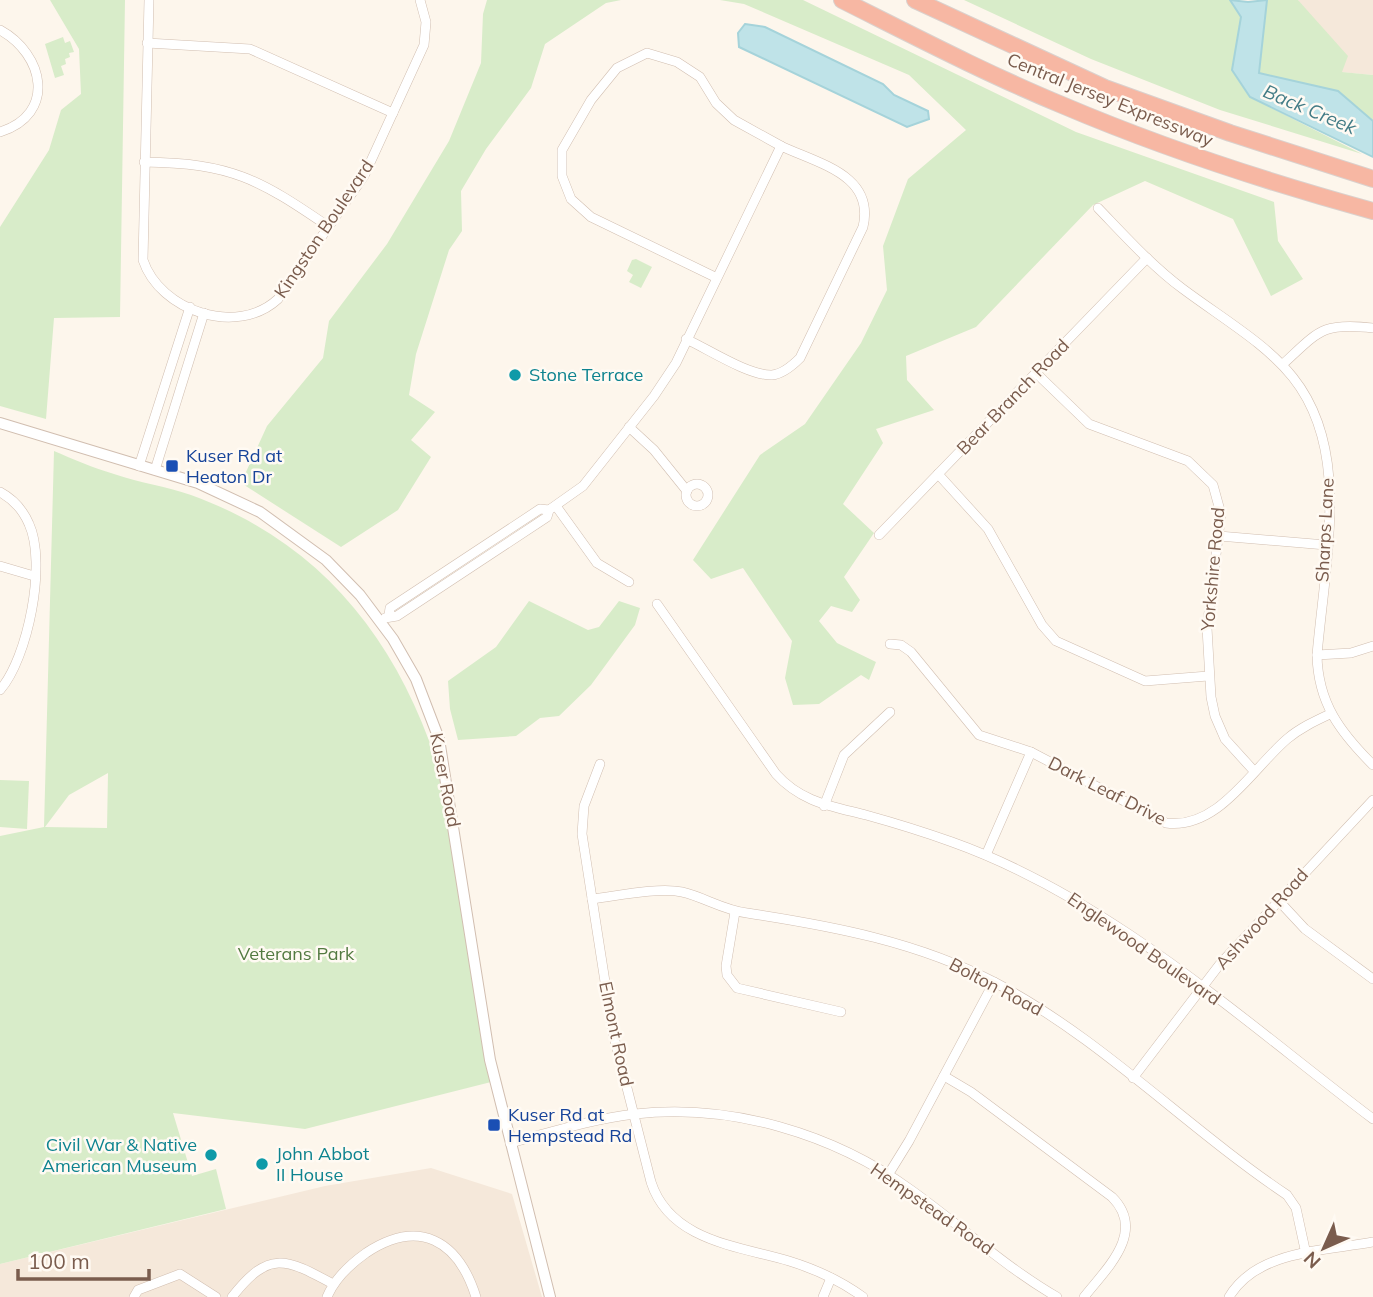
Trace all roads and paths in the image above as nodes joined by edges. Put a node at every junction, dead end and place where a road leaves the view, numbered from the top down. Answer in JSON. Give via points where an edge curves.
{"nodes":[{"id":1,"x":149,"y":0,"type":"edge"},
{"id":2,"x":420,"y":0,"type":"edge"},
{"id":3,"x":842,"y":0,"type":"edge"},
{"id":4,"x":915,"y":0,"type":"edge"},
{"id":5,"x":0,"y":30,"type":"edge"},
{"id":6,"x":147,"y":43,"type":"junction"},
{"id":7,"x":393,"y":113,"type":"junction"},
{"id":8,"x":0,"y":132,"type":"edge"},
{"id":9,"x":781,"y":146,"type":"junction"},
{"id":10,"x":144,"y":162,"type":"junction"},
{"id":11,"x":1373,"y":179,"type":"edge"},
{"id":12,"x":1098,"y":208,"type":"dead end"},
{"id":13,"x":1373,"y":211,"type":"edge"},
{"id":14,"x":329,"y":227,"type":"junction"},
{"id":15,"x":1147,"y":258,"type":"junction"},
{"id":16,"x":715,"y":277,"type":"junction"},
{"id":17,"x":190,"y":307,"type":"junction"},
{"id":18,"x":204,"y":313,"type":"junction"},
{"id":19,"x":1373,"y":328,"type":"edge"},
{"id":20,"x":687,"y":339,"type":"junction"},
{"id":21,"x":1283,"y":364,"type":"junction"},
{"id":22,"x":1036,"y":373,"type":"junction"},
{"id":23,"x":0,"y":423,"type":"edge"},
{"id":24,"x":629,"y":427,"type":"junction"},
{"id":25,"x":139,"y":466,"type":"junction"},
{"id":26,"x":155,"y":470,"type":"junction"},
{"id":27,"x":938,"y":474,"type":"junction"},
{"id":28,"x":687,"y":491,"type":"dead end"},
{"id":29,"x":0,"y":492,"type":"edge"},
{"id":30,"x":552,"y":508,"type":"junction"},
{"id":31,"x":879,"y":536,"type":"dead end"},
{"id":32,"x":1219,"y":536,"type":"junction"},
{"id":33,"x":1326,"y":545,"type":"junction"},
{"id":34,"x":467,"y":557,"type":"junction"},
{"id":35,"x":0,"y":566,"type":"edge"},
{"id":36,"x":473,"y":566,"type":"junction"},
{"id":37,"x":34,"y":576,"type":"junction"},
{"id":38,"x":629,"y":582,"type":"dead end"},
{"id":39,"x":657,"y":604,"type":"dead end"},
{"id":40,"x":385,"y":618,"type":"junction"},
{"id":41,"x":890,"y":644,"type":"dead end"},
{"id":42,"x":1373,"y":646,"type":"edge"},
{"id":43,"x":1317,"y":655,"type":"junction"},
{"id":44,"x":1209,"y":676,"type":"junction"},
{"id":45,"x":0,"y":690,"type":"edge"},
{"id":46,"x":890,"y":712,"type":"dead end"},
{"id":47,"x":1330,"y":714,"type":"junction"},
{"id":48,"x":1031,"y":752,"type":"junction"},
{"id":49,"x":600,"y":764,"type":"dead end"},
{"id":50,"x":1373,"y":765,"type":"edge"},
{"id":51,"x":1254,"y":771,"type":"junction"},
{"id":52,"x":1373,"y":800,"type":"edge"},
{"id":53,"x":824,"y":806,"type":"junction"},
{"id":54,"x":986,"y":855,"type":"junction"},
{"id":55,"x":592,"y":899,"type":"junction"},
{"id":56,"x":1278,"y":900,"type":"junction"},
{"id":57,"x":736,"y":912,"type":"junction"},
{"id":58,"x":1373,"y":979,"type":"edge"},
{"id":59,"x":994,"y":982,"type":"junction"},
{"id":60,"x":1201,"y":988,"type":"junction"},
{"id":61,"x":841,"y":1012,"type":"dead end"},
{"id":62,"x":944,"y":1076,"type":"junction"},
{"id":63,"x":1133,"y":1078,"type":"junction"},
{"id":64,"x":634,"y":1114,"type":"junction"},
{"id":65,"x":1373,"y":1119,"type":"edge"},
{"id":66,"x":510,"y":1143,"type":"junction"},
{"id":67,"x":888,"y":1174,"type":"junction"},
{"id":68,"x":1373,"y":1242,"type":"edge"},
{"id":69,"x":1306,"y":1254,"type":"junction"},
{"id":70,"x":831,"y":1278,"type":"junction"},
{"id":71,"x":333,"y":1284,"type":"junction"},
{"id":72,"x":134,"y":1297,"type":"edge"},
{"id":73,"x":216,"y":1297,"type":"edge"},
{"id":74,"x":232,"y":1297,"type":"edge"},
{"id":75,"x":327,"y":1297,"type":"edge"},
{"id":76,"x":476,"y":1297,"type":"edge"},
{"id":77,"x":550,"y":1297,"type":"edge"},
{"id":78,"x":823,"y":1297,"type":"edge"},
{"id":79,"x":863,"y":1297,"type":"edge"},
{"id":80,"x":1057,"y":1297,"type":"edge"},
{"id":81,"x":1084,"y":1297,"type":"edge"},
{"id":82,"x":1229,"y":1297,"type":"edge"}],
"edges":[{"from":1,"to":6,"type":"street","name":"Kingston Boulevard"},
{"from":2,"to":7,"type":"street","name":"Kingston Boulevard","via":[[426,23],[424,45]]},
{"from":3,"to":13,"type":"highway","name":"Central Jersey Expressway","via":[[1023,88],[1124,130]]},
{"from":4,"to":11,"type":"highway","name":"Central Jersey Expressway","via":[[1105,88]]},
{"from":5,"to":8,"type":"street","via":[[16,38],[29,53],[38,98],[24,121]]},
{"from":6,"to":7,"type":"street","via":[[250,49]]},
{"from":6,"to":10,"type":"street","name":"Kingston Boulevard"},
{"from":7,"to":14,"type":"street","name":"Kingston Boulevard","via":[[364,176]]},
{"from":9,"to":16,"type":"street"},
{"from":9,"to":16,"type":"street","via":[[734,120],[716,103],[700,77],[677,62],[646,53],[617,68],[591,100],[562,150],[562,176],[571,199],[591,217]]},
{"from":9,"to":20,"type":"street","via":[[853,183],[864,198],[866,212],[863,228],[800,358],[773,375],[756,372]]},
{"from":10,"to":14,"type":"street","via":[[202,164],[241,173],[276,190]]},
{"from":10,"to":17,"type":"street","name":"Kingston Boulevard","via":[[144,260],[160,290]]},
{"from":12,"to":15,"type":"street","name":"Sharps Lane"},
{"from":14,"to":18,"type":"street","name":"Kingston Boulevard","via":[[271,306],[239,318]]},
{"from":15,"to":21,"type":"street","name":"Sharps Lane"},
{"from":15,"to":22,"type":"street","name":"Bear Branch Road"},
{"from":16,"to":20,"type":"street"},
{"from":17,"to":18,"type":"street","name":"Kingston Boulevard"},
{"from":17,"to":25,"type":"street"},
{"from":18,"to":26,"type":"street"},
{"from":19,"to":21,"type":"street","via":[[1343,324],[1323,330]]},
{"from":20,"to":24,"type":"street","via":[[654,396]]},
{"from":21,"to":33,"type":"street","name":"Sharps Lane","via":[[1309,401],[1323,438],[1329,480]]},
{"from":22,"to":27,"type":"street","name":"Bear Branch Road"},
{"from":22,"to":32,"type":"street","name":"Yorkshire Road","via":[[1089,424],[1198,467],[1217,494]]},
{"from":23,"to":25,"type":"street","name":"Kuser Road"},
{"from":24,"to":28,"type":"street"},
{"from":24,"to":30,"type":"street","via":[[583,486]]},
{"from":25,"to":26,"type":"street","name":"Kuser Road"},
{"from":26,"to":40,"type":"street","name":"Kuser Road","via":[[211,488],[283,527]]},
{"from":27,"to":31,"type":"street","name":"Bear Branch Road"},
{"from":27,"to":44,"type":"street","via":[[988,529],[1042,625],[1056,641],[1145,681]]},
{"from":29,"to":37,"type":"street","via":[[30,524],[36,550]]},
{"from":30,"to":34,"type":"street","via":[[540,509]]},
{"from":30,"to":36,"type":"street","via":[[547,517]]},
{"from":30,"to":38,"type":"street","via":[[597,563]]},
{"from":32,"to":33,"type":"street"},
{"from":32,"to":44,"type":"street","name":"Yorkshire Road","via":[[1208,628]]},
{"from":33,"to":43,"type":"street","name":"Sharps Lane"},
{"from":34,"to":36,"type":"street"},
{"from":34,"to":40,"type":"street","via":[[390,608]]},
{"from":35,"to":37,"type":"street"},
{"from":36,"to":40,"type":"street","via":[[397,617]]},
{"from":37,"to":45,"type":"street","via":[[27,638]]},
{"from":39,"to":53,"type":"street","name":"Englewood Boulevard","via":[[776,774],[797,794]]},
{"from":40,"to":66,"type":"street","name":"Kuser Road","via":[[439,739],[490,1060]]},
{"from":41,"to":48,"type":"street","name":"Dark Leaf Drive","via":[[912,652],[979,735]]},
{"from":42,"to":43,"type":"street"},
{"from":43,"to":47,"type":"street","name":"Sharps Lane","via":[[1319,681]]},
{"from":44,"to":51,"type":"street","name":"Yorkshire Road","via":[[1219,728]]},
{"from":46,"to":53,"type":"street","via":[[844,755]]},
{"from":47,"to":50,"type":"street","name":"Sharps Lane"},
{"from":47,"to":51,"type":"street","name":"Dark Leaf Drive","via":[[1287,738]]},
{"from":48,"to":51,"type":"street","name":"Dark Leaf Drive","via":[[1157,820],[1177,825],[1206,816]]},
{"from":48,"to":54,"type":"street"},
{"from":49,"to":55,"type":"street","name":"Elmont Road","via":[[582,819]]},
{"from":52,"to":56,"type":"street","name":"Ashwood Road"},
{"from":53,"to":54,"type":"street","name":"Englewood Boulevard","via":[[909,827]]},
{"from":54,"to":60,"type":"street","name":"Englewood Boulevard","via":[[1099,913]]},
{"from":55,"to":57,"type":"street","name":"Bolton Road","via":[[676,891]]},
{"from":55,"to":64,"type":"street","name":"Elmont Road","via":[[613,1033]]},
{"from":56,"to":58,"type":"street","via":[[1305,929]]},
{"from":56,"to":60,"type":"street","name":"Ashwood Road"},
{"from":57,"to":59,"type":"street","name":"Bolton Road","via":[[867,935],[938,957]]},
{"from":57,"to":61,"type":"street","via":[[726,966],[737,988]]},
{"from":59,"to":62,"type":"street"},
{"from":59,"to":63,"type":"street","name":"Bolton Road","via":[[1056,1019]]},
{"from":60,"to":63,"type":"street","name":"Ashwood Road"},
{"from":60,"to":65,"type":"street","name":"Englewood Boulevard"},
{"from":62,"to":67,"type":"street"},
{"from":62,"to":81,"type":"street","via":[[1112,1197],[1122,1209],[1123,1247]]},
{"from":63,"to":69,"type":"street","name":"Bolton Road","via":[[1287,1195],[1296,1208]]},
{"from":64,"to":66,"type":"street","name":"Hempstead Road"},
{"from":64,"to":67,"type":"street","name":"Hempstead Road","via":[[698,1113],[756,1122],[813,1138]]},
{"from":64,"to":70,"type":"street","name":"Elmont Road","via":[[653,1190],[677,1223],[697,1234]]},
{"from":66,"to":77,"type":"street","name":"Kuser Road"},
{"from":67,"to":80,"type":"street","name":"Hempstead Road"},
{"from":68,"to":69,"type":"street"},
{"from":69,"to":82,"type":"street","via":[[1262,1265],[1242,1279]]},
{"from":70,"to":78,"type":"street"},
{"from":70,"to":79,"type":"street","name":"Elmont Road"},
{"from":71,"to":74,"type":"street","via":[[299,1265],[270,1262],[254,1271]]},
{"from":71,"to":75,"type":"street"},
{"from":71,"to":76,"type":"street","via":[[347,1267],[377,1246],[415,1236],[438,1242],[457,1256]]},
{"from":72,"to":73,"type":"street","via":[[138,1290],[180,1274]]}]}
